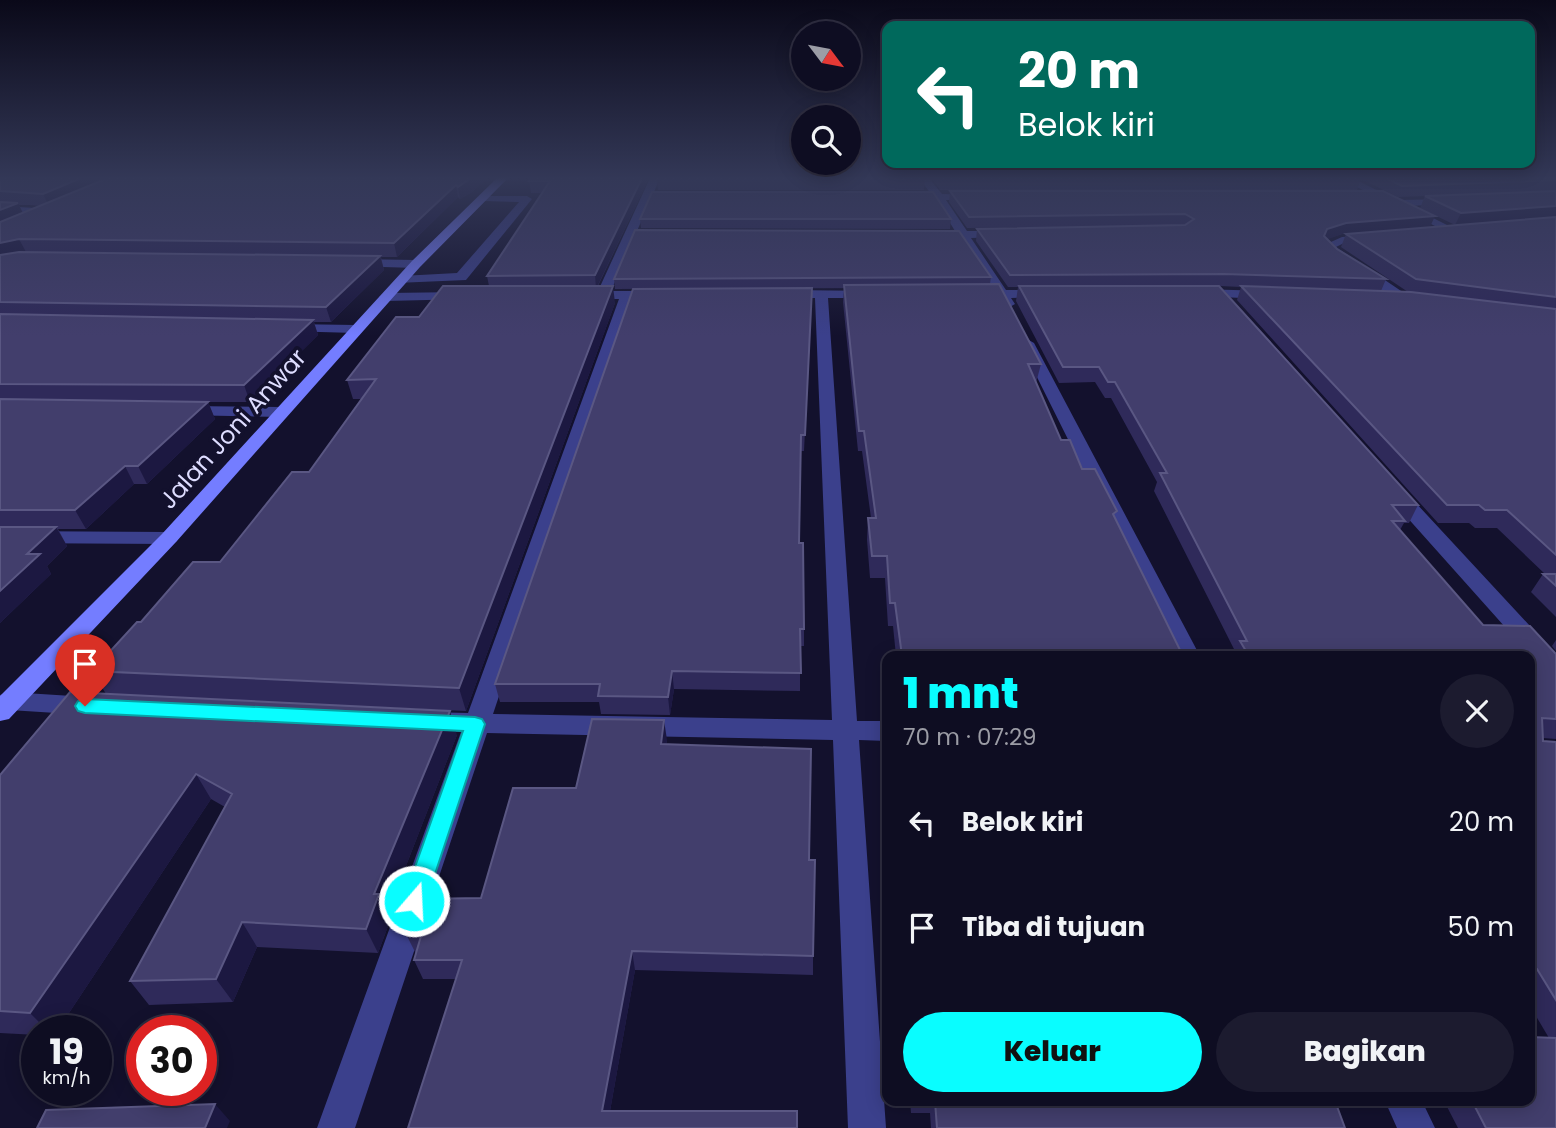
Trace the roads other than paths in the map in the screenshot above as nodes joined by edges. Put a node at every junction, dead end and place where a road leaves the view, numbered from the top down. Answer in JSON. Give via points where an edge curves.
{"nodes":[{"id":1,"x":450,"y":231,"type":"edge"},
{"id":2,"x":500,"y":231,"type":"edge"},
{"id":3,"x":632,"y":231,"type":"edge"},
{"id":4,"x":960,"y":231,"type":"edge"},
{"id":5,"x":1458,"y":231,"type":"edge"},
{"id":6,"x":631,"y":234,"type":"junction"},
{"id":7,"x":645,"y":234,"type":"edge"},
{"id":8,"x":1018,"y":234,"type":"edge"},
{"id":9,"x":922,"y":235,"type":"edge"},
{"id":10,"x":963,"y":235,"type":"junction"},
{"id":11,"x":1432,"y":235,"type":"edge"},
{"id":12,"x":1381,"y":238,"type":"edge"},
{"id":13,"x":346,"y":263,"type":"edge"},
{"id":14,"x":416,"y":264,"type":"junction"},
{"id":15,"x":401,"y":280,"type":"junction"},
{"id":16,"x":1180,"y":293,"type":"edge"},
{"id":17,"x":1220,"y":293,"type":"junction"},
{"id":18,"x":765,"y":294,"type":"edge"},
{"id":19,"x":821,"y":294,"type":"junction"},
{"id":20,"x":891,"y":294,"type":"edge"},
{"id":21,"x":961,"y":294,"type":"edge"},
{"id":22,"x":1003,"y":294,"type":"junction"},
{"id":23,"x":1061,"y":294,"type":"edge"},
{"id":24,"x":576,"y":295,"type":"edge"},
{"id":25,"x":615,"y":295,"type":"junction"},
{"id":26,"x":668,"y":295,"type":"edge"},
{"id":27,"x":386,"y":296,"type":"junction"},
{"id":28,"x":481,"y":296,"type":"edge"},
{"id":29,"x":1286,"y":296,"type":"edge"},
{"id":30,"x":1378,"y":299,"type":"edge"},
{"id":31,"x":1238,"y":313,"type":"edge"},
{"id":32,"x":274,"y":327,"type":"edge"},
{"id":33,"x":356,"y":329,"type":"junction"},
{"id":34,"x":174,"y":410,"type":"edge"},
{"id":35,"x":282,"y":412,"type":"junction"},
{"id":36,"x":1380,"y":475,"type":"edge"},
{"id":37,"x":0,"y":537,"type":"edge"},
{"id":38,"x":169,"y":538,"type":"junction"},
{"id":39,"x":1185,"y":651,"type":"edge"},
{"id":40,"x":1556,"y":669,"type":"edge"},
{"id":41,"x":5,"y":707,"type":"edge"},
{"id":42,"x":116,"y":707,"type":"edge"},
{"id":43,"x":409,"y":721,"type":"edge"},
{"id":44,"x":475,"y":724,"type":"junction"},
{"id":45,"x":845,"y":731,"type":"junction"},
{"id":46,"x":882,"y":731,"type":"edge"},
{"id":47,"x":1405,"y":1106,"type":"edge"},
{"id":48,"x":336,"y":1128,"type":"edge"},
{"id":49,"x":867,"y":1128,"type":"edge"},
{"id":50,"x":1416,"y":1128,"type":"edge"}],
"edges":[{"from":1,"to":14,"type":"main road","name":"Jalan Joni Anwar"},
{"from":2,"to":15,"type":"street","via":[[461,277]]},
{"from":3,"to":6,"type":"street"},
{"from":4,"to":10,"type":"street"},
{"from":5,"to":11,"type":"street","via":[[1463,233]]},
{"from":6,"to":7,"type":"street"},
{"from":6,"to":25,"type":"street"},
{"from":8,"to":10,"type":"street"},
{"from":9,"to":10,"type":"street"},
{"from":10,"to":22,"type":"street"},
{"from":12,"to":30,"type":"street","via":[[1342,240],[1328,246],[1412,301]]},
{"from":13,"to":14,"type":"street"},
{"from":14,"to":15,"type":"main road","name":"Jalan Joni Anwar"},
{"from":15,"to":27,"type":"main road","name":"Jalan Joni Anwar"},
{"from":16,"to":17,"type":"street"},
{"from":17,"to":29,"type":"street"},
{"from":17,"to":31,"type":"street"},
{"from":18,"to":19,"type":"street"},
{"from":19,"to":20,"type":"street"},
{"from":19,"to":45,"type":"street"},
{"from":21,"to":22,"type":"street"},
{"from":22,"to":23,"type":"street"},
{"from":22,"to":39,"type":"street"},
{"from":24,"to":25,"type":"street"},
{"from":25,"to":26,"type":"street"},
{"from":25,"to":44,"type":"street"},
{"from":27,"to":28,"type":"street"},
{"from":27,"to":33,"type":"main road","name":"Jalan Joni Anwar"},
{"from":32,"to":33,"type":"street"},
{"from":33,"to":35,"type":"main road","name":"Jalan Joni Anwar"},
{"from":34,"to":35,"type":"street"},
{"from":35,"to":38,"type":"main road","name":"Jalan Joni Anwar"},
{"from":36,"to":40,"type":"street"},
{"from":37,"to":38,"type":"street"},
{"from":38,"to":41,"type":"main road","name":"Jalan Joni Anwar"},
{"from":41,"to":42,"type":"street"},
{"from":43,"to":44,"type":"street"},
{"from":44,"to":45,"type":"street"},
{"from":44,"to":48,"type":"street"},
{"from":45,"to":46,"type":"street"},
{"from":45,"to":49,"type":"street"},
{"from":47,"to":50,"type":"street"}]}
